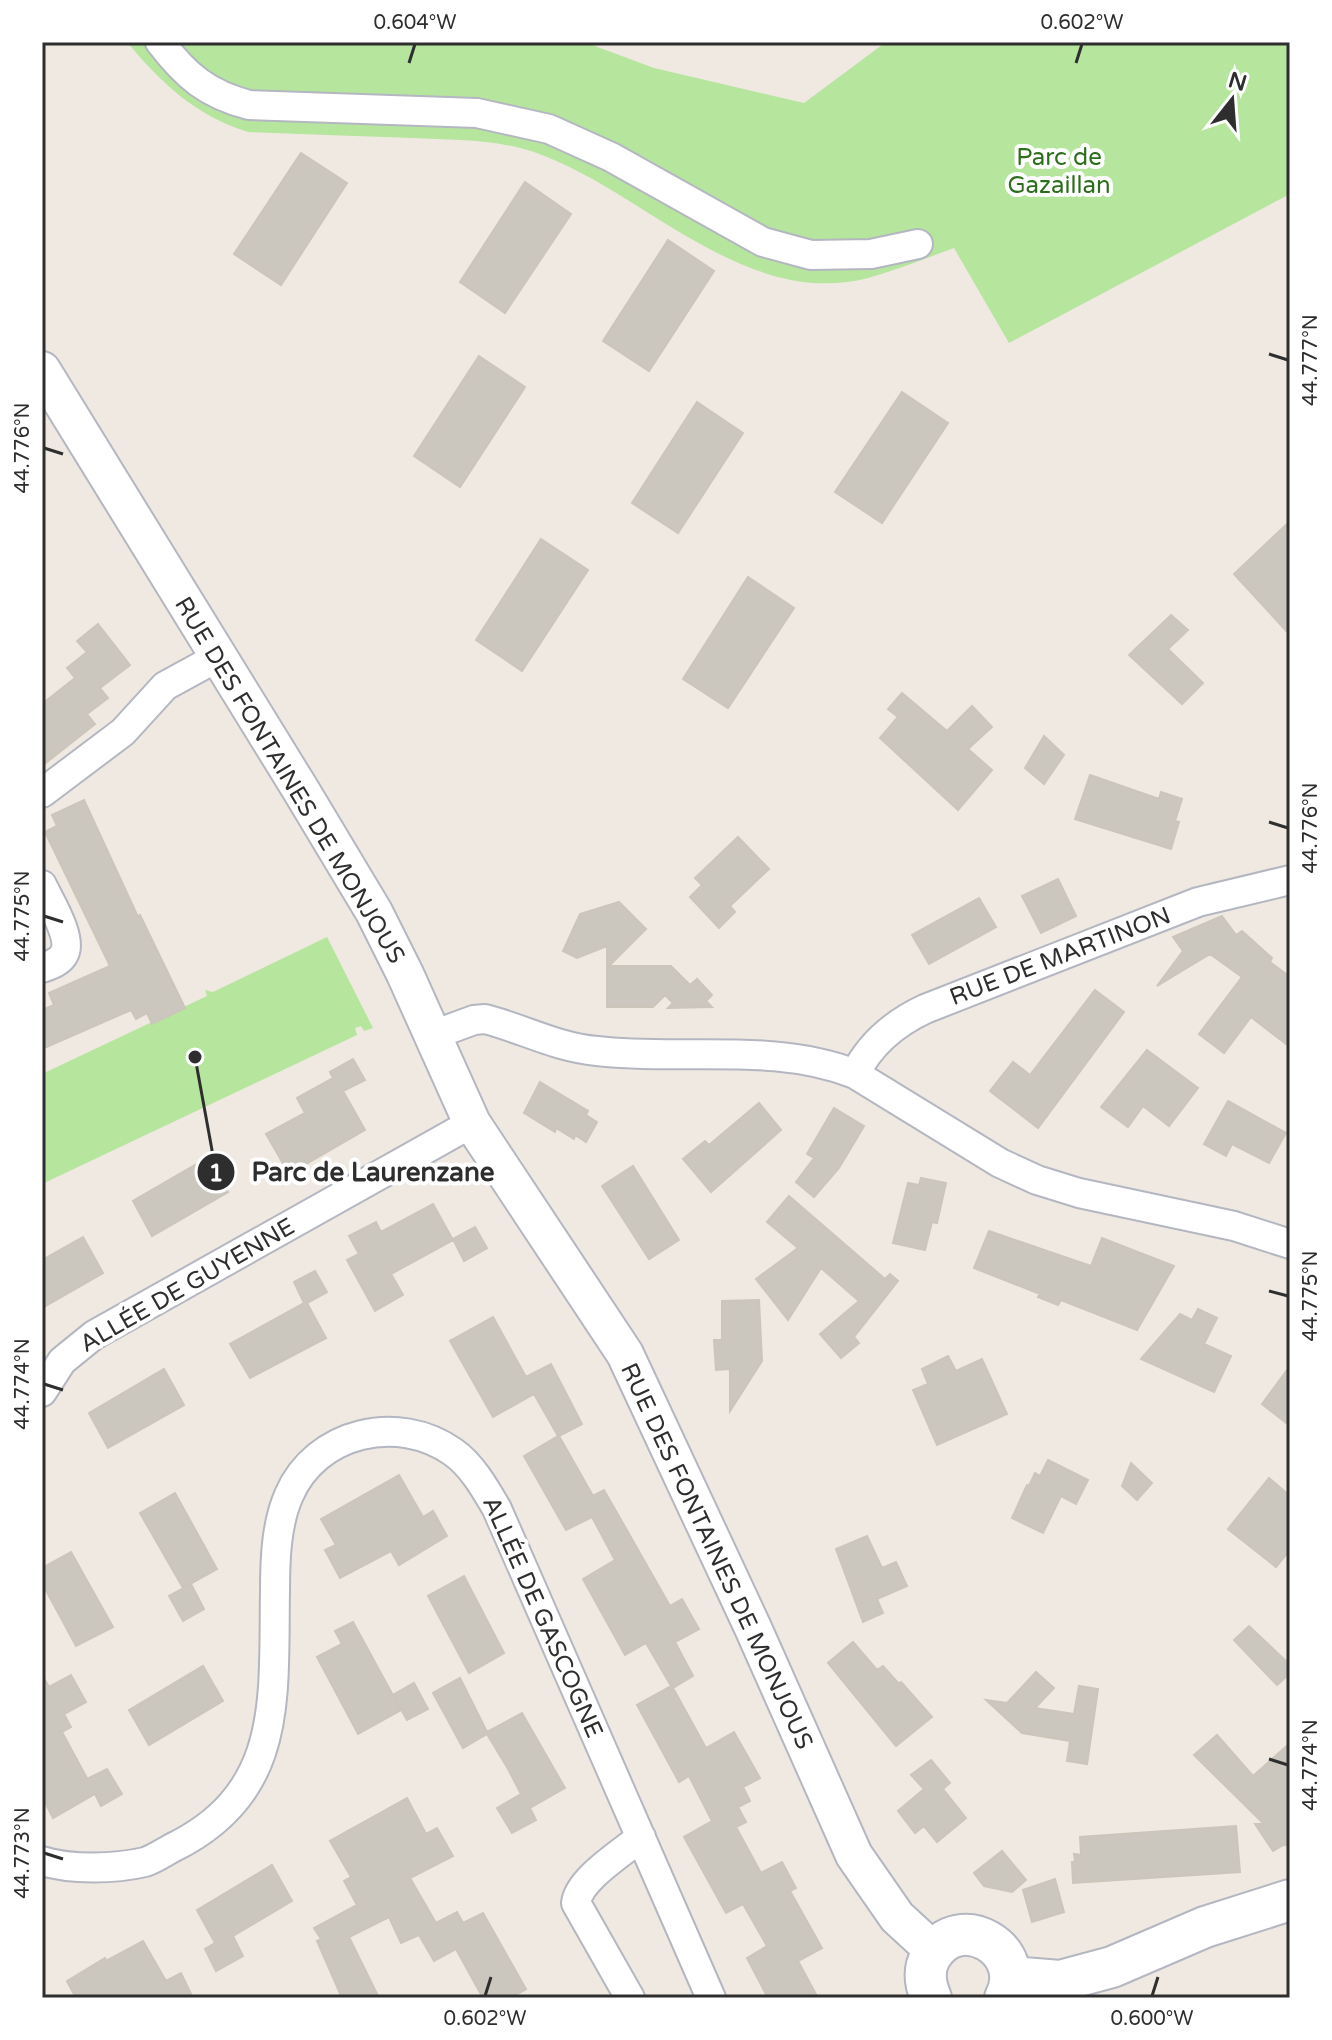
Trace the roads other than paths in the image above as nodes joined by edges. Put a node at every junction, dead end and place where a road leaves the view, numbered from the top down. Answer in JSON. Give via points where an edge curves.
{"nodes":[{"id":1,"x":160,"y":42,"type":"edge"},
{"id":2,"x":918,"y":244,"type":"dead end"},
{"id":3,"x":42,"y":370,"type":"edge"},
{"id":4,"x":218,"y":657,"type":"junction"},
{"id":5,"x":42,"y":793,"type":"edge"},
{"id":6,"x":1290,"y":880,"type":"edge"},
{"id":7,"x":42,"y":885,"type":"edge"},
{"id":8,"x":42,"y":968,"type":"edge"},
{"id":9,"x":433,"y":1035,"type":"junction"},
{"id":10,"x":855,"y":1074,"type":"junction"},
{"id":11,"x":472,"y":1123,"type":"junction"},
{"id":12,"x":1290,"y":1244,"type":"edge"},
{"id":13,"x":42,"y":1392,"type":"edge"},
{"id":14,"x":641,"y":1837,"type":"junction"},
{"id":15,"x":42,"y":1861,"type":"edge"},
{"id":16,"x":1282,"y":1906,"type":"edge"},
{"id":17,"x":934,"y":1951,"type":"junction"},
{"id":18,"x":1008,"y":1988,"type":"edge"},
{"id":19,"x":630,"y":1998,"type":"edge"},
{"id":20,"x":711,"y":1998,"type":"edge"},
{"id":21,"x":931,"y":1998,"type":"edge"}],
"edges":[{"from":1,"to":2,"type":"street","via":[[193,79],[222,98],[249,105],[477,113],[549,129],[611,157],[763,242],[811,255],[871,254]]},
{"from":3,"to":4,"type":"street","name":"RUE DES FONTAINES DE MONJOUS"},
{"from":4,"to":5,"type":"street","via":[[165,686],[123,732]]},
{"from":4,"to":9,"type":"street","name":"RUE DES FONTAINES DE MONJOUS","via":[[374,912]]},
{"from":6,"to":10,"type":"street","name":"RUE DE MARTINON","via":[[1198,902],[925,1009],[890,1029]]},
{"from":7,"to":8,"type":"street","via":[[67,939],[65,953]]},
{"from":9,"to":10,"type":"street","via":[[485,1019],[587,1050],[799,1058]]},
{"from":9,"to":11,"type":"street","name":"RUE DES FONTAINES DE MONJOUS"},
{"from":10,"to":12,"type":"street","via":[[1037,1180]]},
{"from":11,"to":13,"type":"street","name":"ALLÉE DE GUYENNE","via":[[94,1335],[62,1361]]},
{"from":11,"to":17,"type":"street","name":"RUE DES FONTAINES DE MONJOUS","via":[[638,1377],[854,1855],[897,1917]]},
{"from":14,"to":15,"type":"street","name":"ALLÉE DE GASCOGNE","via":[[482,1484],[457,1454],[441,1444],[418,1434],[380,1431],[352,1436],[329,1448],[289,1496],[275,1562],[269,1732],[248,1783],[202,1830],[146,1861],[79,1866]]},
{"from":14,"to":19,"type":"street","via":[[586,1883],[576,1903]]},
{"from":14,"to":20,"type":"street","name":"ALLÉE DE GASCOGNE"},
{"from":16,"to":18,"type":"main road","via":[[1205,1927],[1112,1967]]},
{"from":17,"to":18,"type":"main road","via":[[955,1936],[982,1936],[1003,1952],[1009,1964]]},
{"from":17,"to":21,"type":"main road","via":[[925,1976]]}]}
